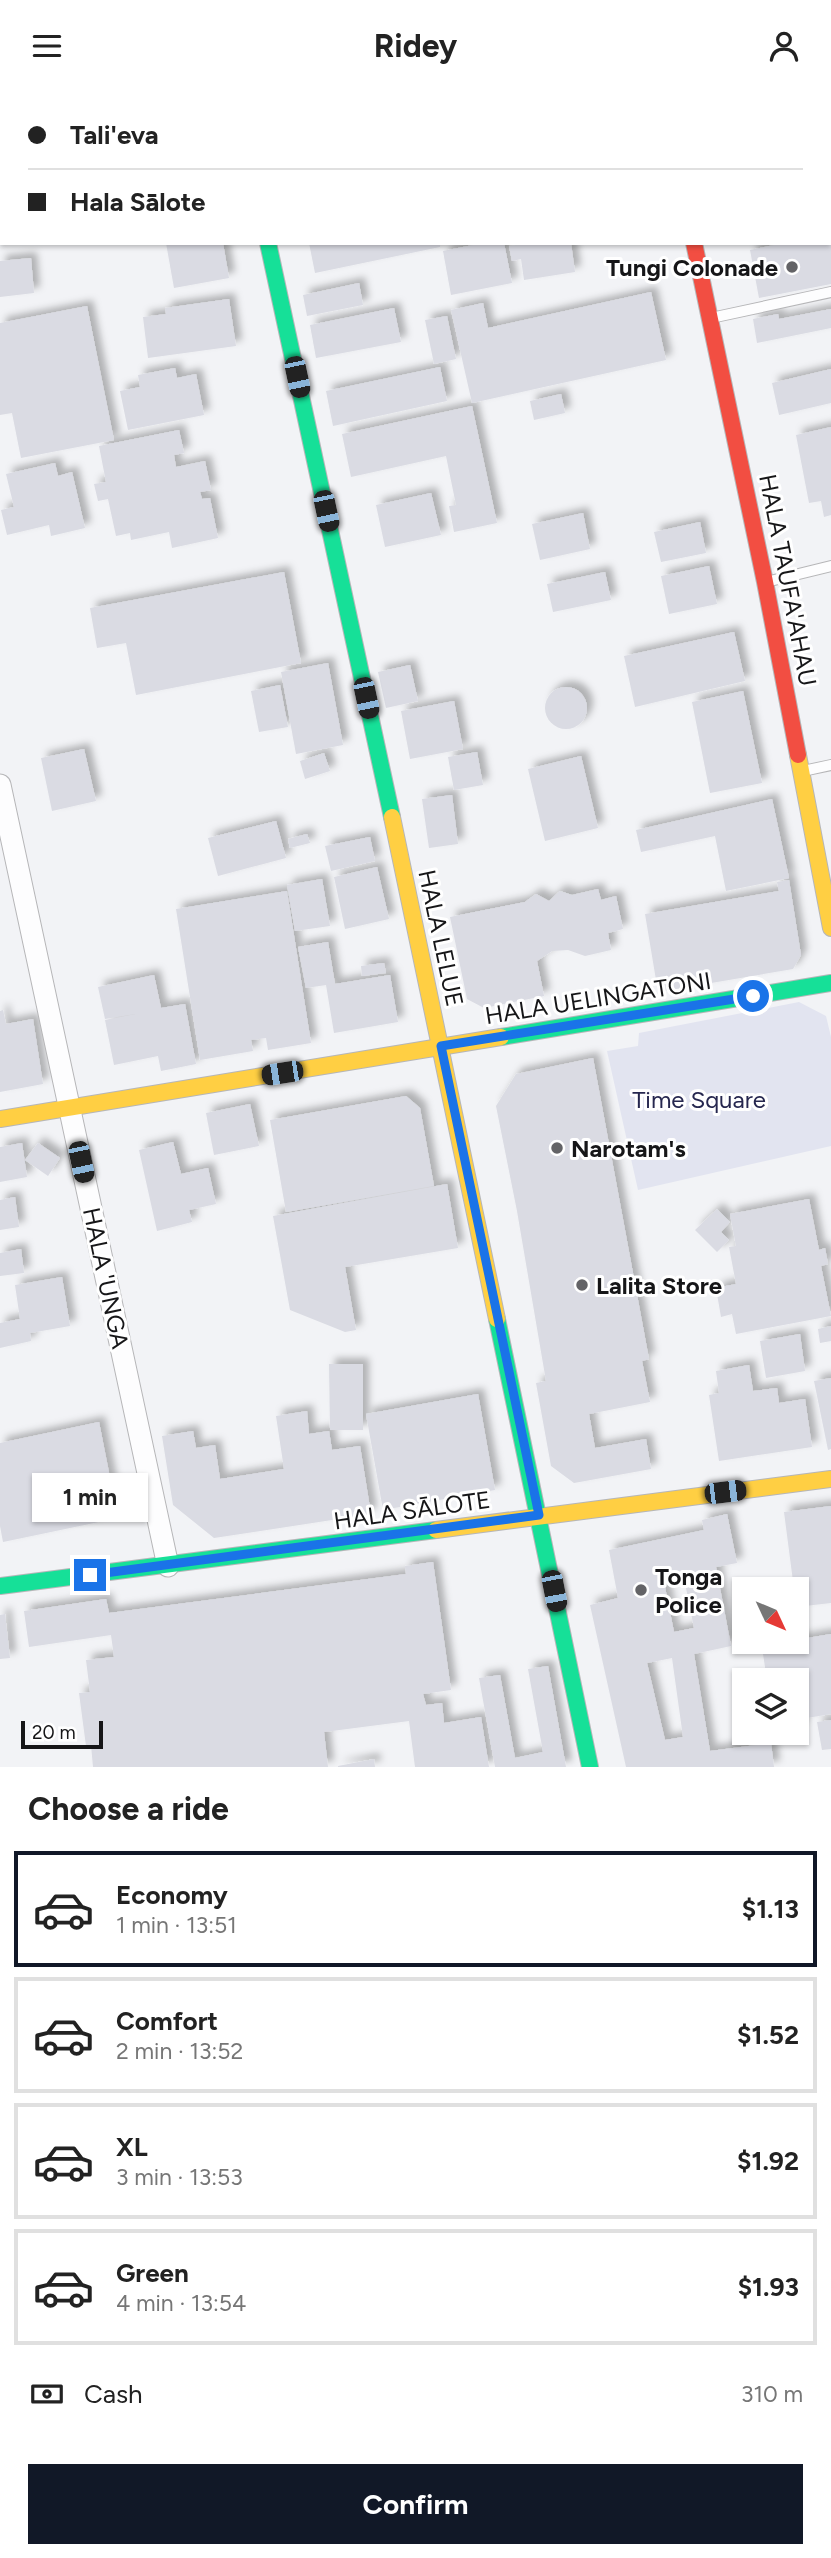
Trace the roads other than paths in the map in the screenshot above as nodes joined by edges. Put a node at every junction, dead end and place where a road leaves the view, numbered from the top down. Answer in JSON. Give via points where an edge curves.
{"nodes":[{"id":1,"x":268,"y":245,"type":"edge"},
{"id":2,"x":694,"y":245,"type":"edge"},
{"id":3,"x":831,"y":292,"type":"edge"},
{"id":4,"x":710,"y":318,"type":"junction"},
{"id":5,"x":831,"y":566,"type":"edge"},
{"id":6,"x":765,"y":582,"type":"junction"},
{"id":7,"x":831,"y":765,"type":"edge"},
{"id":8,"x":802,"y":771,"type":"junction"},
{"id":9,"x":0,"y":785,"type":"edge"},
{"id":10,"x":831,"y":928,"type":"edge"},
{"id":11,"x":831,"y":983,"type":"edge"},
{"id":12,"x":441,"y":1046,"type":"junction"},
{"id":13,"x":69,"y":1108,"type":"junction"},
{"id":14,"x":0,"y":1119,"type":"edge"},
{"id":15,"x":831,"y":1479,"type":"edge"},
{"id":16,"x":539,"y":1515,"type":"junction"},
{"id":17,"x":168,"y":1566,"type":"junction"},
{"id":18,"x":0,"y":1586,"type":"edge"},
{"id":19,"x":590,"y":1767,"type":"edge"}],
"edges":[{"from":1,"to":12,"type":"street","name":"HALA LELUE"},
{"from":2,"to":4,"type":"street","name":"HALA TAUFA'AHAU"},
{"from":3,"to":4,"type":"lane"},
{"from":4,"to":6,"type":"street","name":"HALA TAUFA'AHAU"},
{"from":5,"to":6,"type":"lane"},
{"from":6,"to":8,"type":"street","name":"HALA TAUFA'AHAU"},
{"from":7,"to":8,"type":"lane"},
{"from":8,"to":10,"type":"street","name":"HALA TAUFA'AHAU"},
{"from":9,"to":13,"type":"street","name":"HALA 'UNGA"},
{"from":11,"to":12,"type":"street","name":"HALA UELINGATONI"},
{"from":12,"to":13,"type":"street","name":"HALA UELINGATONI"},
{"from":12,"to":16,"type":"street","name":"HALA LELUE"},
{"from":13,"to":14,"type":"street","name":"HALA UELINGATONI"},
{"from":13,"to":17,"type":"street","name":"HALA 'UNGA"},
{"from":15,"to":16,"type":"street","name":"HALA SĀLOTE"},
{"from":16,"to":17,"type":"street","name":"HALA SĀLOTE"},
{"from":16,"to":19,"type":"street","name":"HALA LELUE"},
{"from":17,"to":18,"type":"street","name":"HALA SĀLOTE"}]}
